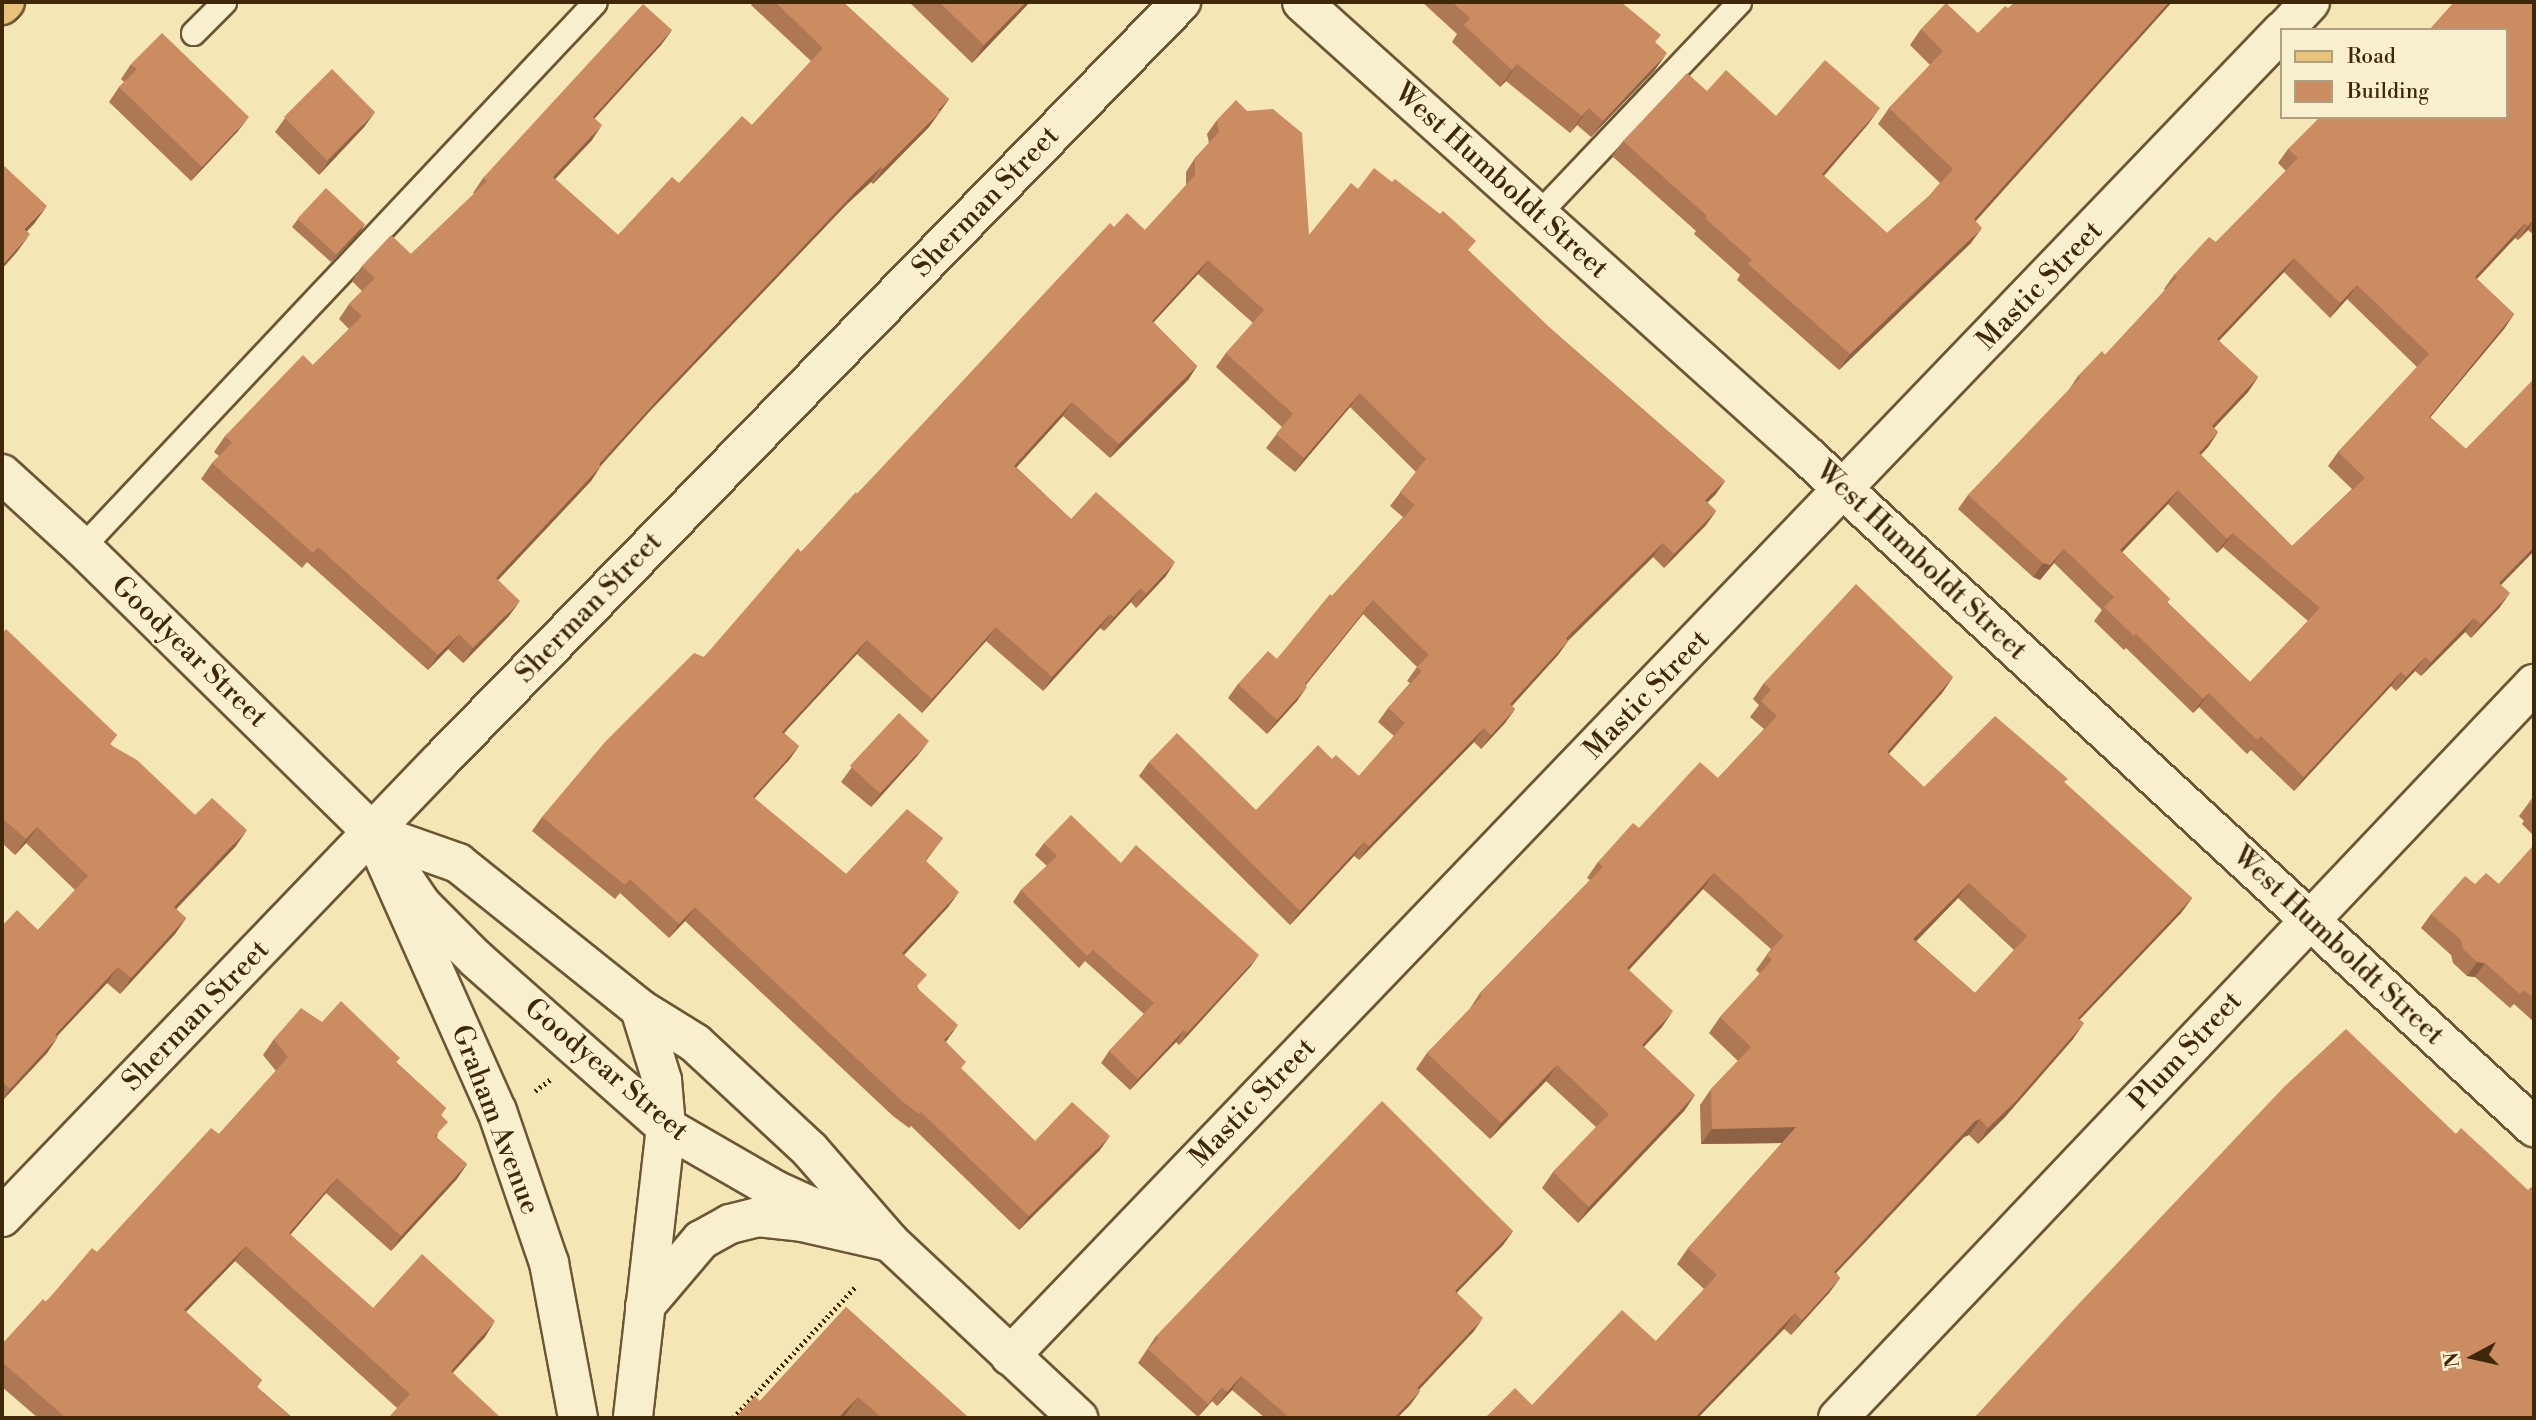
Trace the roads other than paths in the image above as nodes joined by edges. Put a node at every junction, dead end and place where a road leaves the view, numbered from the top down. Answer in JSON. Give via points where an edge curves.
{"nodes":[{"id":1,"x":224,"y":2,"type":"edge"},
{"id":2,"x":595,"y":2,"type":"edge"},
{"id":3,"x":1181,"y":2,"type":"edge"},
{"id":4,"x":1302,"y":2,"type":"edge"},
{"id":5,"x":1739,"y":2,"type":"edge"},
{"id":6,"x":2311,"y":2,"type":"edge"},
{"id":7,"x":2286,"y":28,"type":"edge"},
{"id":8,"x":193,"y":33,"type":"dead end"},
{"id":9,"x":2280,"y":34,"type":"edge"},
{"id":10,"x":1538,"y":214,"type":"junction"},
{"id":11,"x":2,"y":474,"type":"edge"},
{"id":12,"x":1844,"y":490,"type":"junction"},
{"id":13,"x":82,"y":547,"type":"junction"},
{"id":14,"x":2534,"y":684,"type":"edge"},
{"id":15,"x":373,"y":833,"type":"junction"},
{"id":16,"x":2310,"y":920,"type":"junction"},
{"id":17,"x":640,"y":1009,"type":"junction"},
{"id":18,"x":666,"y":1127,"type":"junction"},
{"id":19,"x":2534,"y":1127,"type":"edge"},
{"id":20,"x":2,"y":1217,"type":"edge"},
{"id":21,"x":890,"y":1242,"type":"junction"},
{"id":22,"x":645,"y":1306,"type":"junction"},
{"id":23,"x":1010,"y":1356,"type":"junction"},
{"id":24,"x":578,"y":1418,"type":"edge"},
{"id":25,"x":633,"y":1418,"type":"edge"},
{"id":26,"x":1078,"y":1418,"type":"edge"},
{"id":27,"x":1838,"y":1418,"type":"edge"}],
"edges":[{"from":1,"to":8,"type":"lane"},
{"from":2,"to":13,"type":"lane"},
{"from":3,"to":15,"type":"street","name":"Sherman Street"},
{"from":4,"to":10,"type":"street","name":"West Humboldt Street"},
{"from":5,"to":10,"type":"lane"},
{"from":6,"to":7,"type":"street","name":"Mastic Street"},
{"from":9,"to":12,"type":"street","name":"Mastic Street"},
{"from":10,"to":12,"type":"street","name":"West Humboldt Street"},
{"from":11,"to":13,"type":"street","name":"Goodyear Street"},
{"from":12,"to":16,"type":"street","name":"West Humboldt Street"},
{"from":12,"to":23,"type":"street","name":"Mastic Street"},
{"from":13,"to":15,"type":"street","name":"Goodyear Street"},
{"from":14,"to":16,"type":"street","name":"Plum Street"},
{"from":15,"to":17,"type":"street","name":"Goodyear Street","via":[[458,863]]},
{"from":15,"to":18,"type":"street","name":"Goodyear Street","via":[[421,904],[476,959]]},
{"from":15,"to":20,"type":"street","name":"Sherman Street"},
{"from":15,"to":24,"type":"street","name":"Graham Avenue","via":[[497,1111],[549,1263]]},
{"from":16,"to":19,"type":"street","name":"West Humboldt Street"},
{"from":16,"to":27,"type":"street","name":"Plum Street"},
{"from":17,"to":18,"type":"street","via":[[662,1080]]},
{"from":17,"to":21,"type":"street","name":"Goodyear Street","via":[[695,1043],[810,1150]]},
{"from":18,"to":21,"type":"street","name":"Goodyear Street","via":[[775,1190]]},
{"from":18,"to":22,"type":"street"},
{"from":21,"to":22,"type":"street","via":[[802,1222],[758,1217],[739,1221],[701,1240]]},
{"from":21,"to":23,"type":"street","name":"Goodyear Street"},
{"from":22,"to":25,"type":"street"},
{"from":23,"to":26,"type":"street","name":"Goodyear Street"}]}
